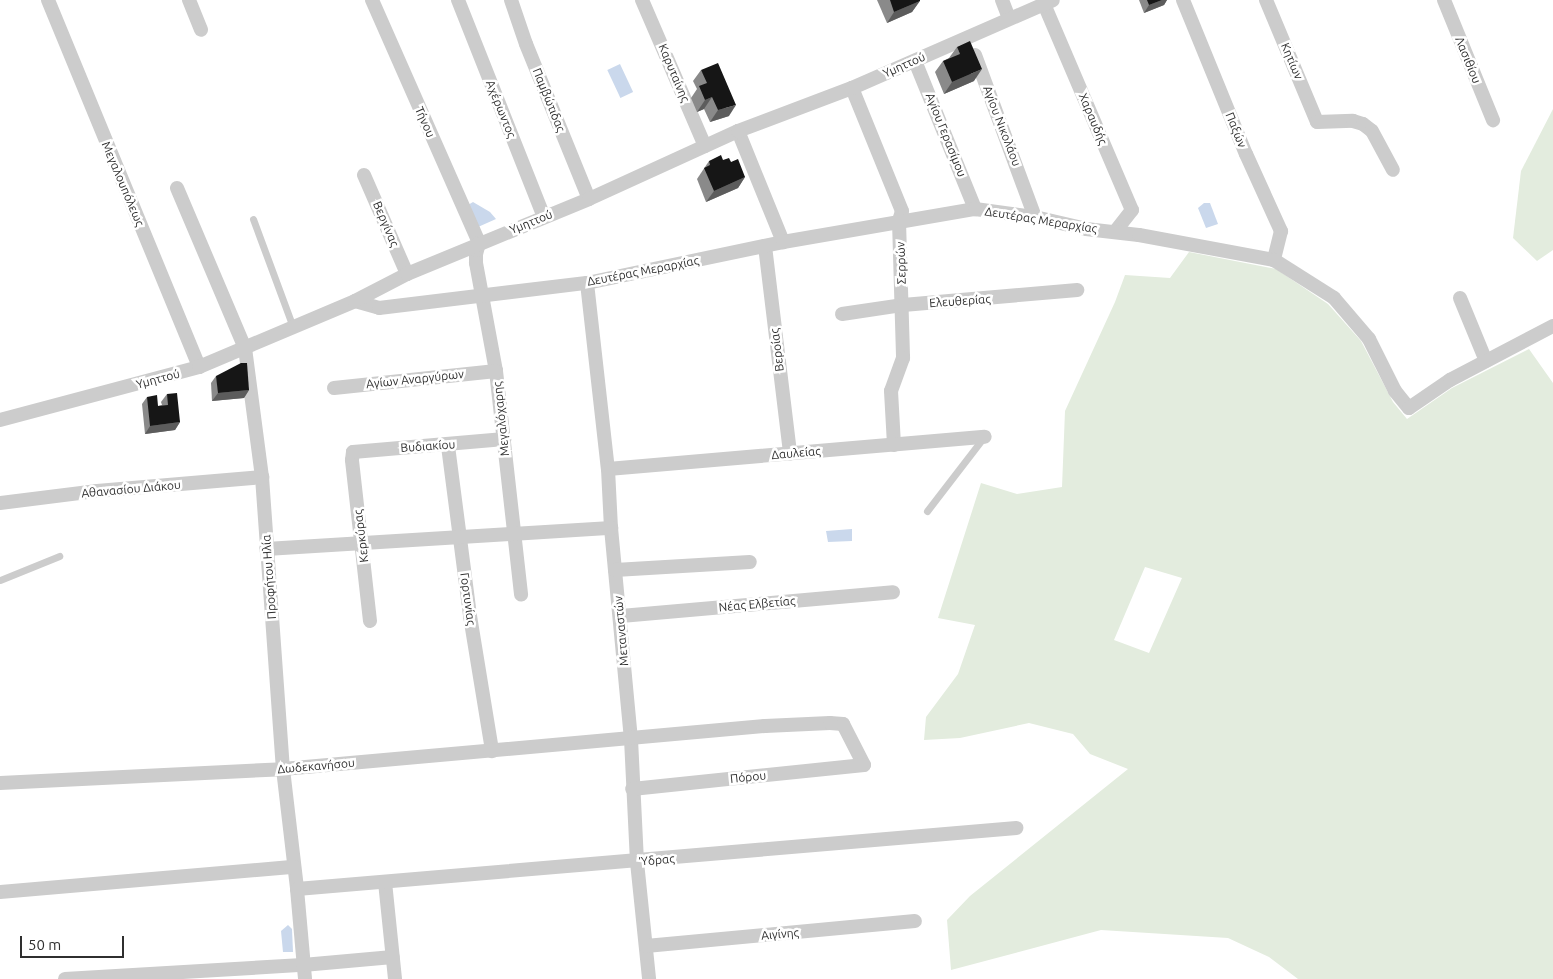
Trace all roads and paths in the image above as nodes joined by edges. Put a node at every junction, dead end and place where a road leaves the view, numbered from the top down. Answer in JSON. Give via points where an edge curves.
{"nodes":[{"id":1,"x":48,"y":0,"type":"edge"},
{"id":2,"x":189,"y":0,"type":"edge"},
{"id":3,"x":372,"y":0,"type":"edge"},
{"id":4,"x":458,"y":0,"type":"edge"},
{"id":5,"x":511,"y":0,"type":"edge"},
{"id":6,"x":642,"y":0,"type":"edge"},
{"id":7,"x":1002,"y":0,"type":"edge"},
{"id":8,"x":1183,"y":0,"type":"edge"},
{"id":9,"x":1266,"y":0,"type":"edge"},
{"id":10,"x":1444,"y":0,"type":"edge"},
{"id":11,"x":1048,"y":2,"type":"edge"},
{"id":12,"x":1009,"y":18,"type":"junction"},
{"id":13,"x":201,"y":30,"type":"dead end"},
{"id":14,"x":968,"y":36,"type":"junction"},
{"id":15,"x":915,"y":61,"type":"junction"},
{"id":16,"x":852,"y":88,"type":"junction"},
{"id":17,"x":1493,"y":120,"type":"dead end"},
{"id":18,"x":738,"y":131,"type":"junction"},
{"id":19,"x":705,"y":146,"type":"junction"},
{"id":20,"x":1393,"y":170,"type":"dead end"},
{"id":21,"x":364,"y":175,"type":"dead end"},
{"id":22,"x":177,"y":188,"type":"dead end"},
{"id":23,"x":589,"y":199,"type":"junction"},
{"id":24,"x":975,"y":209,"type":"junction"},
{"id":25,"x":544,"y":217,"type":"junction"},
{"id":26,"x":1036,"y":217,"type":"junction"},
{"id":27,"x":253,"y":219,"type":"dead end"},
{"id":28,"x":900,"y":221,"type":"junction"},
{"id":29,"x":1115,"y":232,"type":"junction"},
{"id":30,"x":783,"y":242,"type":"junction"},
{"id":31,"x":479,"y":243,"type":"junction"},
{"id":32,"x":765,"y":246,"type":"junction"},
{"id":33,"x":1274,"y":260,"type":"junction"},
{"id":34,"x":407,"y":274,"type":"junction"},
{"id":35,"x":587,"y":283,"type":"junction"},
{"id":36,"x":1077,"y":290,"type":"dead end"},
{"id":37,"x":484,"y":297,"type":"junction"},
{"id":38,"x":1460,"y":298,"type":"dead end"},
{"id":39,"x":355,"y":301,"type":"junction"},
{"id":40,"x":903,"y":306,"type":"junction"},
{"id":41,"x":842,"y":314,"type":"dead end"},
{"id":42,"x":1553,"y":326,"type":"edge"},
{"id":43,"x":293,"y":327,"type":"junction"},
{"id":44,"x":246,"y":348,"type":"junction"},
{"id":45,"x":1486,"y":361,"type":"junction"},
{"id":46,"x":199,"y":367,"type":"junction"},
{"id":47,"x":496,"y":371,"type":"junction"},
{"id":48,"x":334,"y":388,"type":"dead end"},
{"id":49,"x":0,"y":420,"type":"edge"},
{"id":50,"x":985,"y":437,"type":"joint"},
{"id":51,"x":504,"y":439,"type":"junction"},
{"id":52,"x":894,"y":445,"type":"junction"},
{"id":53,"x":448,"y":446,"type":"junction"},
{"id":54,"x":353,"y":452,"type":"joint"},
{"id":55,"x":790,"y":453,"type":"junction"},
{"id":56,"x":608,"y":469,"type":"junction"},
{"id":57,"x":262,"y":477,"type":"junction"},
{"id":58,"x":0,"y":503,"type":"edge"},
{"id":59,"x":927,"y":511,"type":"dead end"},
{"id":60,"x":611,"y":528,"type":"junction"},
{"id":61,"x":513,"y":534,"type":"junction"},
{"id":62,"x":459,"y":538,"type":"junction"},
{"id":63,"x":362,"y":544,"type":"junction"},
{"id":64,"x":266,"y":549,"type":"junction"},
{"id":65,"x":59,"y":556,"type":"dead end"},
{"id":66,"x":750,"y":562,"type":"dead end"},
{"id":67,"x":615,"y":570,"type":"junction"},
{"id":68,"x":0,"y":580,"type":"edge"},
{"id":69,"x":893,"y":592,"type":"dead end"},
{"id":70,"x":521,"y":596,"type":"dead end"},
{"id":71,"x":620,"y":616,"type":"junction"},
{"id":72,"x":370,"y":621,"type":"dead end"},
{"id":73,"x":631,"y":739,"type":"junction"},
{"id":74,"x":492,"y":751,"type":"junction"},
{"id":75,"x":864,"y":766,"type":"joint"},
{"id":76,"x":283,"y":769,"type":"junction"},
{"id":77,"x":0,"y":783,"type":"edge"},
{"id":78,"x":632,"y":789,"type":"junction"},
{"id":79,"x":1016,"y":828,"type":"dead end"},
{"id":80,"x":637,"y":862,"type":"junction"},
{"id":81,"x":294,"y":867,"type":"junction"},
{"id":82,"x":385,"y":882,"type":"junction"},
{"id":83,"x":297,"y":889,"type":"junction"},
{"id":84,"x":0,"y":892,"type":"edge"},
{"id":85,"x":915,"y":921,"type":"dead end"},
{"id":86,"x":646,"y":946,"type":"junction"},
{"id":87,"x":393,"y":957,"type":"junction"},
{"id":88,"x":303,"y":964,"type":"junction"},
{"id":89,"x":65,"y":979,"type":"edge"},
{"id":90,"x":305,"y":979,"type":"edge"},
{"id":91,"x":395,"y":979,"type":"edge"},
{"id":92,"x":649,"y":979,"type":"edge"}],
"edges":[{"from":1,"to":46,"type":"street","name":"Μεγαλουπόλεως"},
{"from":2,"to":13,"type":"street"},
{"from":3,"to":31,"type":"street","name":"Τήνου"},
{"from":4,"to":25,"type":"street","name":"Αχέρωντος"},
{"from":5,"to":23,"type":"street","name":"Παμβώτιδας"},
{"from":6,"to":19,"type":"street","name":"Καρυταίνης"},
{"from":7,"to":12,"type":"street"},
{"from":8,"to":33,"type":"street","name":"Παξών","via":[[1281,230]]},
{"from":9,"to":20,"type":"street","name":"Κητίων","via":[[1318,122],[1353,121],[1363,124],[1372,130]]},
{"from":10,"to":17,"type":"street","name":"Λασιθίου"},
{"from":11,"to":12,"type":"street","name":"Υμηττού"},
{"from":11,"to":29,"type":"street","name":"Χαραυδής","via":[[1132,210]]},
{"from":12,"to":14,"type":"street","name":"Υμηττού"},
{"from":14,"to":15,"type":"street","name":"Υμηττού"},
{"from":14,"to":26,"type":"street","name":"Αγίου Νικολάου"},
{"from":15,"to":16,"type":"street","name":"Υμηττού"},
{"from":15,"to":24,"type":"street","name":"Αγίου Γερασίμου"},
{"from":16,"to":18,"type":"street","name":"Υμηττού"},
{"from":16,"to":28,"type":"street","name":"Σερρών","via":[[902,211]]},
{"from":18,"to":19,"type":"street","name":"Υμηττού"},
{"from":18,"to":30,"type":"street"},
{"from":19,"to":23,"type":"street","name":"Υμηττού"},
{"from":21,"to":34,"type":"street","name":"Βεργίνας"},
{"from":22,"to":44,"type":"street","name":"Προφήτου Ηλία"},
{"from":23,"to":25,"type":"street","name":"Υμηττού"},
{"from":24,"to":26,"type":"street","name":"Δευτέρας Μεραρχίας"},
{"from":24,"to":28,"type":"street","name":"Δευτέρας Μεραρχίας"},
{"from":25,"to":31,"type":"street","name":"Υμηττού"},
{"from":26,"to":29,"type":"street","name":"Δευτέρας Μεραρχίας"},
{"from":27,"to":43,"type":"lane"},
{"from":28,"to":30,"type":"street","name":"Δευτέρας Μεραρχίας"},
{"from":28,"to":40,"type":"street","name":"Σερρών"},
{"from":29,"to":33,"type":"street","name":"Δευτέρας Μεραρχίας"},
{"from":30,"to":32,"type":"street","name":"Δευτέρας Μεραρχίας"},
{"from":31,"to":34,"type":"street","name":"Υμηττού"},
{"from":31,"to":37,"type":"street","name":"Μεγαλόχαρης","via":[[476,264]]},
{"from":32,"to":35,"type":"street","name":"Δευτέρας Μεραρχίας"},
{"from":32,"to":55,"type":"street","name":"Βεροίας"},
{"from":33,"to":45,"type":"street","name":"Δευτέρας Μεραρχίας","via":[[1334,298],[1369,339],[1395,391],[1409,408],[1450,380]]},
{"from":34,"to":39,"type":"street","name":"Υμηττού"},
{"from":35,"to":37,"type":"street","name":"Δευτέρας Μεραρχίας"},
{"from":35,"to":56,"type":"street","name":"Μεταναστών"},
{"from":36,"to":40,"type":"street","name":"Ελευθερίας"},
{"from":37,"to":39,"type":"street","name":"Δευτέρας Μεραρχίας","via":[[379,308]]},
{"from":37,"to":47,"type":"street","name":"Μεγαλόχαρης"},
{"from":38,"to":45,"type":"street"},
{"from":39,"to":43,"type":"street","name":"Υμηττού"},
{"from":40,"to":41,"type":"street","name":"Ελευθερίας"},
{"from":40,"to":52,"type":"street","name":"Σερρών","via":[[903,358],[891,391]]},
{"from":42,"to":45,"type":"street","name":"Δευτέρας Μεραρχίας"},
{"from":43,"to":44,"type":"street","name":"Υμηττού"},
{"from":44,"to":46,"type":"street","name":"Υμηττού"},
{"from":44,"to":57,"type":"street","name":"Προφήτου Ηλία"},
{"from":46,"to":49,"type":"street","name":"Υμηττού"},
{"from":47,"to":48,"type":"street","name":"Αγίων Αναργύρων"},
{"from":47,"to":51,"type":"street","name":"Μεγαλόχαρης"},
{"from":50,"to":52,"type":"street","name":"Δαυλείας"},
{"from":50,"to":59,"type":"lane"},
{"from":51,"to":53,"type":"street","name":"Βυδιακίου"},
{"from":51,"to":61,"type":"street","name":"Μεγαλόχαρης"},
{"from":52,"to":55,"type":"street","name":"Δαυλείας"},
{"from":53,"to":54,"type":"street","name":"Βυδιακίου"},
{"from":53,"to":62,"type":"street","name":"Γορτυνίας"},
{"from":54,"to":63,"type":"street","name":"Κερκύρας"},
{"from":55,"to":56,"type":"street","name":"Δαυλείας"},
{"from":56,"to":60,"type":"street","name":"Μεταναστών"},
{"from":57,"to":58,"type":"street","name":"Αθανασίου Διάκου"},
{"from":57,"to":64,"type":"street","name":"Προφήτου Ηλία"},
{"from":60,"to":61,"type":"street"},
{"from":60,"to":67,"type":"street","name":"Μεταναστών"},
{"from":61,"to":62,"type":"street"},
{"from":61,"to":70,"type":"street","name":"Μεγαλόχαρης"},
{"from":62,"to":63,"type":"street"},
{"from":62,"to":74,"type":"street","name":"Γορτυνίας"},
{"from":63,"to":64,"type":"street"},
{"from":63,"to":72,"type":"street","name":"Κερκύρας"},
{"from":64,"to":76,"type":"street","name":"Προφήτου Ηλία"},
{"from":65,"to":68,"type":"lane"},
{"from":66,"to":67,"type":"street"},
{"from":67,"to":71,"type":"street","name":"Μεταναστών"},
{"from":69,"to":71,"type":"street","name":"Νέας Ελβετίας"},
{"from":71,"to":73,"type":"street","name":"Μεταναστών"},
{"from":73,"to":74,"type":"street","name":"Δωδεκανήσου"},
{"from":73,"to":75,"type":"street","name":"Δωδεκανήσου","via":[[765,726],[843,724]]},
{"from":73,"to":78,"type":"street","name":"Μεταναστών"},
{"from":74,"to":76,"type":"street","name":"Δωδεκανήσου"},
{"from":75,"to":78,"type":"street","name":"Πόρου"},
{"from":76,"to":77,"type":"street","name":"Δωδεκανήσου"},
{"from":76,"to":81,"type":"street","name":"Προφήτου Ηλία"},
{"from":78,"to":80,"type":"street","name":"Μεταναστών"},
{"from":79,"to":80,"type":"street","name":"Ύδρας"},
{"from":80,"to":82,"type":"street","name":"Ύδρας"},
{"from":80,"to":86,"type":"street","name":"Μεταναστών"},
{"from":81,"to":83,"type":"street","name":"Προφήτου Ηλία"},
{"from":81,"to":84,"type":"street"},
{"from":82,"to":83,"type":"street","name":"Ύδρας"},
{"from":82,"to":87,"type":"street"},
{"from":83,"to":88,"type":"street","name":"Προφήτου Ηλία"},
{"from":85,"to":86,"type":"street","name":"Αιγίνης"},
{"from":86,"to":92,"type":"street","name":"Μεταναστών"},
{"from":87,"to":88,"type":"street"},
{"from":87,"to":91,"type":"street"},
{"from":88,"to":89,"type":"street"},
{"from":88,"to":90,"type":"street","name":"Προφήτου Ηλία"}]}
